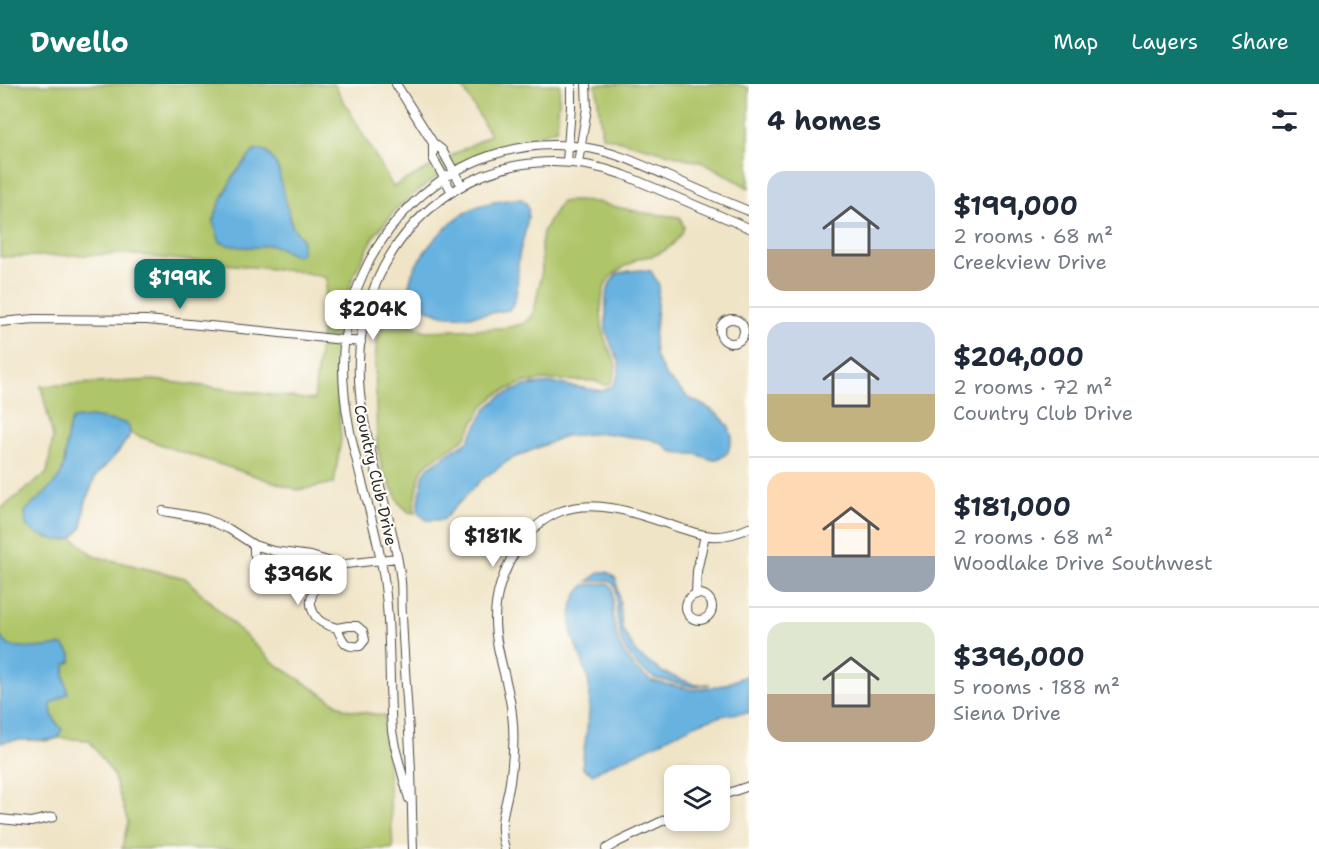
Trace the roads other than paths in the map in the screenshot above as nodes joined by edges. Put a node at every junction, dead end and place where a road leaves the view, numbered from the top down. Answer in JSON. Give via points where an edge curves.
{"nodes":[{"id":1,"x":396,"y":84,"type":"edge"},
{"id":2,"x":571,"y":84,"type":"edge"},
{"id":3,"x":586,"y":84,"type":"edge"},
{"id":4,"x":433,"y":143,"type":"junction"},
{"id":5,"x":568,"y":146,"type":"junction"},
{"id":6,"x":581,"y":147,"type":"junction"},
{"id":7,"x":567,"y":162,"type":"junction"},
{"id":8,"x":578,"y":163,"type":"junction"},
{"id":9,"x":455,"y":172,"type":"junction"},
{"id":10,"x":444,"y":178,"type":"junction"},
{"id":11,"x":462,"y":186,"type":"junction"},
{"id":12,"x":452,"y":192,"type":"junction"},
{"id":13,"x":749,"y":211,"type":"edge"},
{"id":14,"x":749,"y":228,"type":"edge"},
{"id":15,"x":0,"y":322,"type":"edge"},
{"id":16,"x":345,"y":340,"type":"junction"},
{"id":17,"x":361,"y":342,"type":"junction"},
{"id":18,"x":163,"y":512,"type":"dead end"},
{"id":19,"x":749,"y":528,"type":"edge"},
{"id":20,"x":705,"y":535,"type":"junction"},
{"id":21,"x":254,"y":545,"type":"junction"},
{"id":22,"x":282,"y":553,"type":"junction"},
{"id":23,"x":397,"y":558,"type":"junction"},
{"id":24,"x":381,"y":560,"type":"junction"},
{"id":25,"x":330,"y":562,"type":"junction"},
{"id":26,"x":696,"y":594,"type":"dead end"},
{"id":27,"x":337,"y":628,"type":"dead end"},
{"id":28,"x":749,"y":786,"type":"edge"},
{"id":29,"x":730,"y":793,"type":"edge"},
{"id":30,"x":411,"y":809,"type":"junction"},
{"id":31,"x":52,"y":818,"type":"dead end"},
{"id":32,"x":0,"y":819,"type":"edge"},
{"id":33,"x":664,"y":820,"type":"edge"},
{"id":34,"x":413,"y":849,"type":"edge"},
{"id":35,"x":505,"y":849,"type":"edge"},
{"id":36,"x":606,"y":849,"type":"edge"}],
"edges":[{"from":1,"to":4,"type":"street"},
{"from":2,"to":5,"type":"street"},
{"from":3,"to":6,"type":"street"},
{"from":4,"to":9,"type":"street"},
{"from":4,"to":10,"type":"street","via":[[433,158]]},
{"from":5,"to":6,"type":"street","name":"Country Club Drive"},
{"from":5,"to":7,"type":"street"},
{"from":5,"to":9,"type":"street","name":"Country Club Drive","via":[[515,149]]},
{"from":6,"to":8,"type":"street"},
{"from":6,"to":13,"type":"street","name":"Country Club Drive","via":[[628,159]]},
{"from":7,"to":8,"type":"street","name":"Country Club Drive"},
{"from":7,"to":11,"type":"street","name":"Country Club Drive","via":[[510,167]]},
{"from":8,"to":14,"type":"street","name":"Country Club Drive","via":[[624,174]]},
{"from":9,"to":10,"type":"street","name":"Country Club Drive"},
{"from":9,"to":11,"type":"street"},
{"from":10,"to":12,"type":"street"},
{"from":10,"to":16,"type":"street","name":"Country Club Drive","via":[[407,208],[371,257],[353,299]]},
{"from":11,"to":12,"type":"street","name":"Country Club Drive"},
{"from":12,"to":17,"type":"street","name":"Country Club Drive","via":[[418,220],[387,261],[370,299]]},
{"from":15,"to":16,"type":"street","via":[[147,320]]},
{"from":16,"to":17,"type":"street"},
{"from":16,"to":24,"type":"street","name":"Country Club Drive","via":[[349,427]]},
{"from":17,"to":23,"type":"street","name":"Country Club Drive","via":[[363,414]]},
{"from":18,"to":21,"type":"street","via":[[206,519]]},
{"from":19,"to":20,"type":"street","via":[[726,535]]},
{"from":20,"to":26,"type":"street"},
{"from":20,"to":35,"type":"street","via":[[589,505],[548,517],[518,547],[502,579],[495,618],[513,732],[510,779],[501,819]]},
{"from":21,"to":22,"type":"street"},
{"from":21,"to":22,"type":"street","via":[[257,562],[266,565],[282,564]]},
{"from":22,"to":25,"type":"street"},
{"from":23,"to":24,"type":"street"},
{"from":23,"to":30,"type":"street","name":"Country Club Drive"},
{"from":24,"to":25,"type":"street"},
{"from":24,"to":30,"type":"street","name":"Country Club Drive","via":[[387,600],[392,731]]},
{"from":25,"to":27,"type":"street","via":[[310,604],[320,622]]},
{"from":28,"to":29,"type":"street"},
{"from":30,"to":34,"type":"street","name":"Country Club Drive"},
{"from":31,"to":32,"type":"street","via":[[32,822]]},
{"from":33,"to":36,"type":"street"}]}
